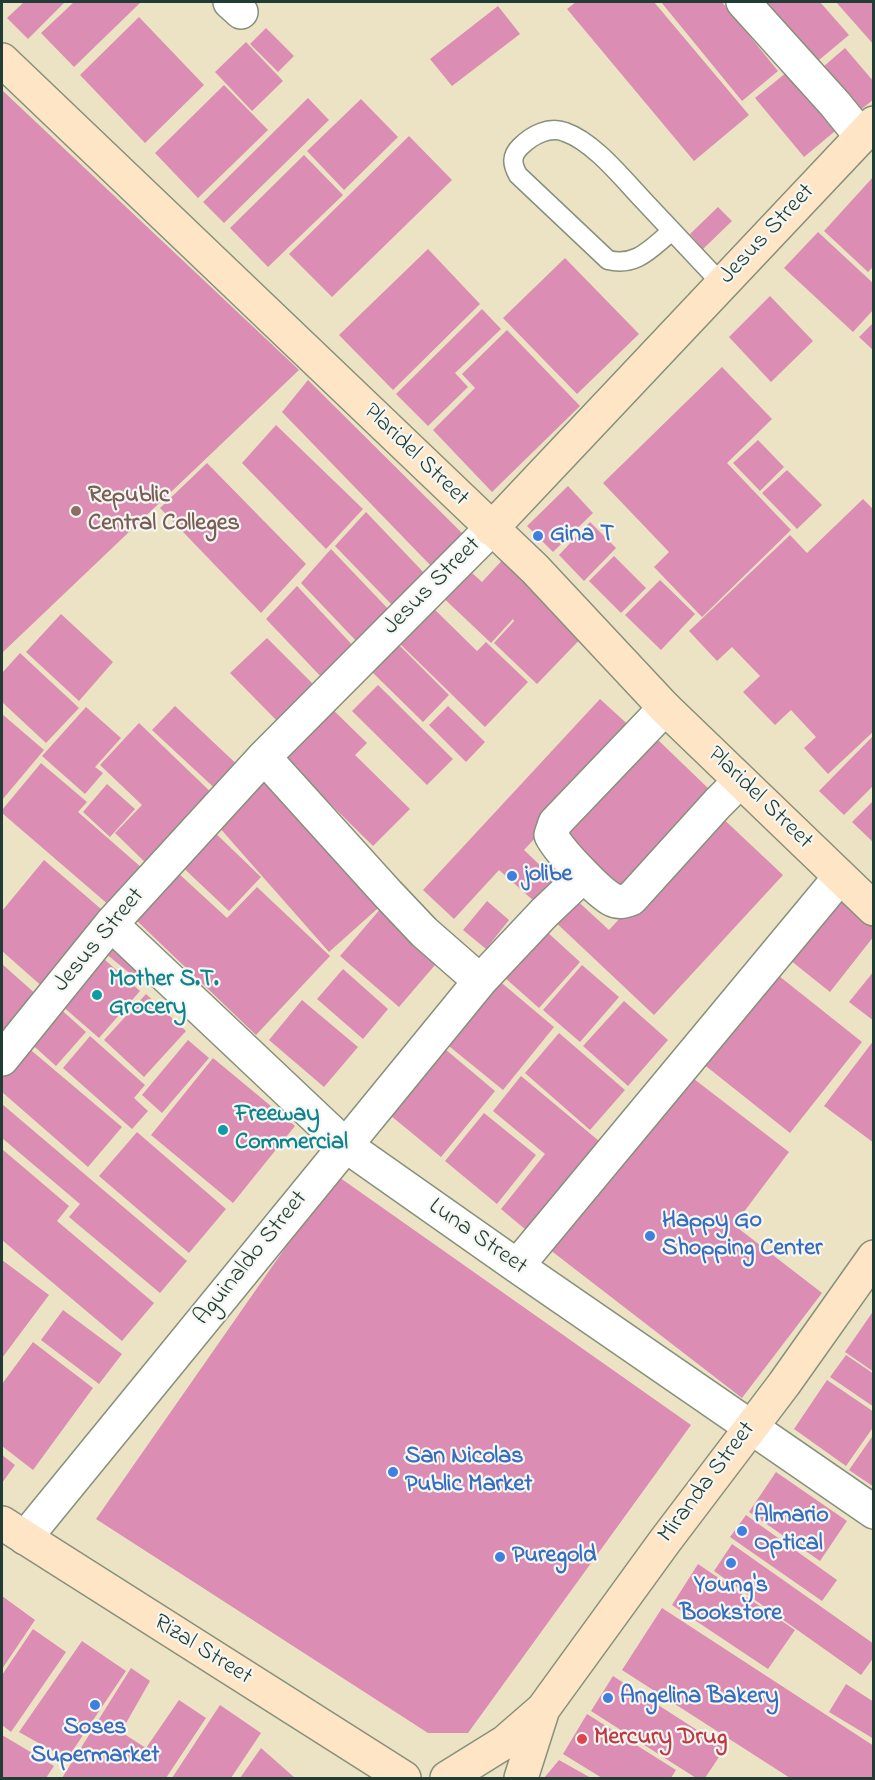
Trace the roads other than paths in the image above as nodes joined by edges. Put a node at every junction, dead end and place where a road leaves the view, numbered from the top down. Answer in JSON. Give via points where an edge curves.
{"nodes":[{"id":1,"x":743,"y":2,"type":"edge"},
{"id":2,"x":2,"y":60,"type":"edge"},
{"id":3,"x":867,"y":130,"type":"edge"},
{"id":4,"x":672,"y":231,"type":"junction"},
{"id":5,"x":722,"y":284,"type":"junction"},
{"id":6,"x":491,"y":529,"type":"junction"},
{"id":7,"x":665,"y":708,"type":"junction"},
{"id":8,"x":264,"y":757,"type":"junction"},
{"id":9,"x":740,"y":782,"type":"junction"},
{"id":10,"x":584,"y":874,"type":"junction"},
{"id":11,"x":840,"y":876,"type":"junction"},
{"id":12,"x":873,"y":909,"type":"edge"},
{"id":13,"x":111,"y":924,"type":"junction"},
{"id":14,"x":480,"y":981,"type":"junction"},
{"id":15,"x":2,"y":1059,"type":"edge"},
{"id":16,"x":345,"y":1145,"type":"junction"},
{"id":17,"x":873,"y":1257,"type":"edge"},
{"id":18,"x":517,"y":1266,"type":"junction"},
{"id":19,"x":751,"y":1426,"type":"junction"},
{"id":20,"x":873,"y":1512,"type":"edge"},
{"id":21,"x":13,"y":1530,"type":"edge"},
{"id":22,"x":543,"y":1709,"type":"junction"},
{"id":23,"x":404,"y":1779,"type":"edge"},
{"id":24,"x":447,"y":1779,"type":"edge"},
{"id":25,"x":520,"y":1779,"type":"edge"}],
"edges":[{"from":1,"to":3,"type":"street","via":[[828,95]]},
{"from":2,"to":6,"type":"street","name":"Plaridel Street"},
{"from":3,"to":5,"type":"street","name":"Jesus Street"},
{"from":4,"to":4,"type":"lane","via":[[598,152],[567,132],[541,132],[514,156],[518,175],[608,260],[622,263],[641,256]]},
{"from":4,"to":5,"type":"lane"},
{"from":5,"to":6,"type":"street","name":"Jesus Street"},
{"from":6,"to":7,"type":"street","name":"Plaridel Street","via":[[535,569]]},
{"from":6,"to":8,"type":"street","name":"Jesus Street"},
{"from":7,"to":9,"type":"street","name":"Plaridel Street"},
{"from":7,"to":10,"type":"street","via":[[555,823],[551,835],[556,846]]},
{"from":8,"to":13,"type":"street","name":"Jesus Street"},
{"from":8,"to":14,"type":"street","via":[[417,925]]},
{"from":9,"to":10,"type":"street","via":[[631,899],[612,899]]},
{"from":9,"to":11,"type":"street","name":"Plaridel Street"},
{"from":10,"to":14,"type":"street","name":"Aguinaldo Street"},
{"from":11,"to":12,"type":"street","name":"Plaridel Street"},
{"from":11,"to":18,"type":"street"},
{"from":13,"to":15,"type":"street","name":"Jesus Street"},
{"from":13,"to":16,"type":"street","name":"Luna Street"},
{"from":14,"to":16,"type":"street","name":"Aguinaldo Street"},
{"from":16,"to":18,"type":"street","name":"Luna Street"},
{"from":16,"to":21,"type":"street","name":"Aguinaldo Street"},
{"from":17,"to":19,"type":"street","name":"Miranda Street"},
{"from":18,"to":19,"type":"street","name":"Luna Street"},
{"from":19,"to":20,"type":"street","name":"Luna Street"},
{"from":19,"to":22,"type":"street","name":"Miranda Street"},
{"from":21,"to":23,"type":"street","name":"Rizal Street"},
{"from":22,"to":24,"type":"street","name":"Miranda Street","via":[[505,1742]]},
{"from":22,"to":25,"type":"street","name":"Miranda Street"}]}
